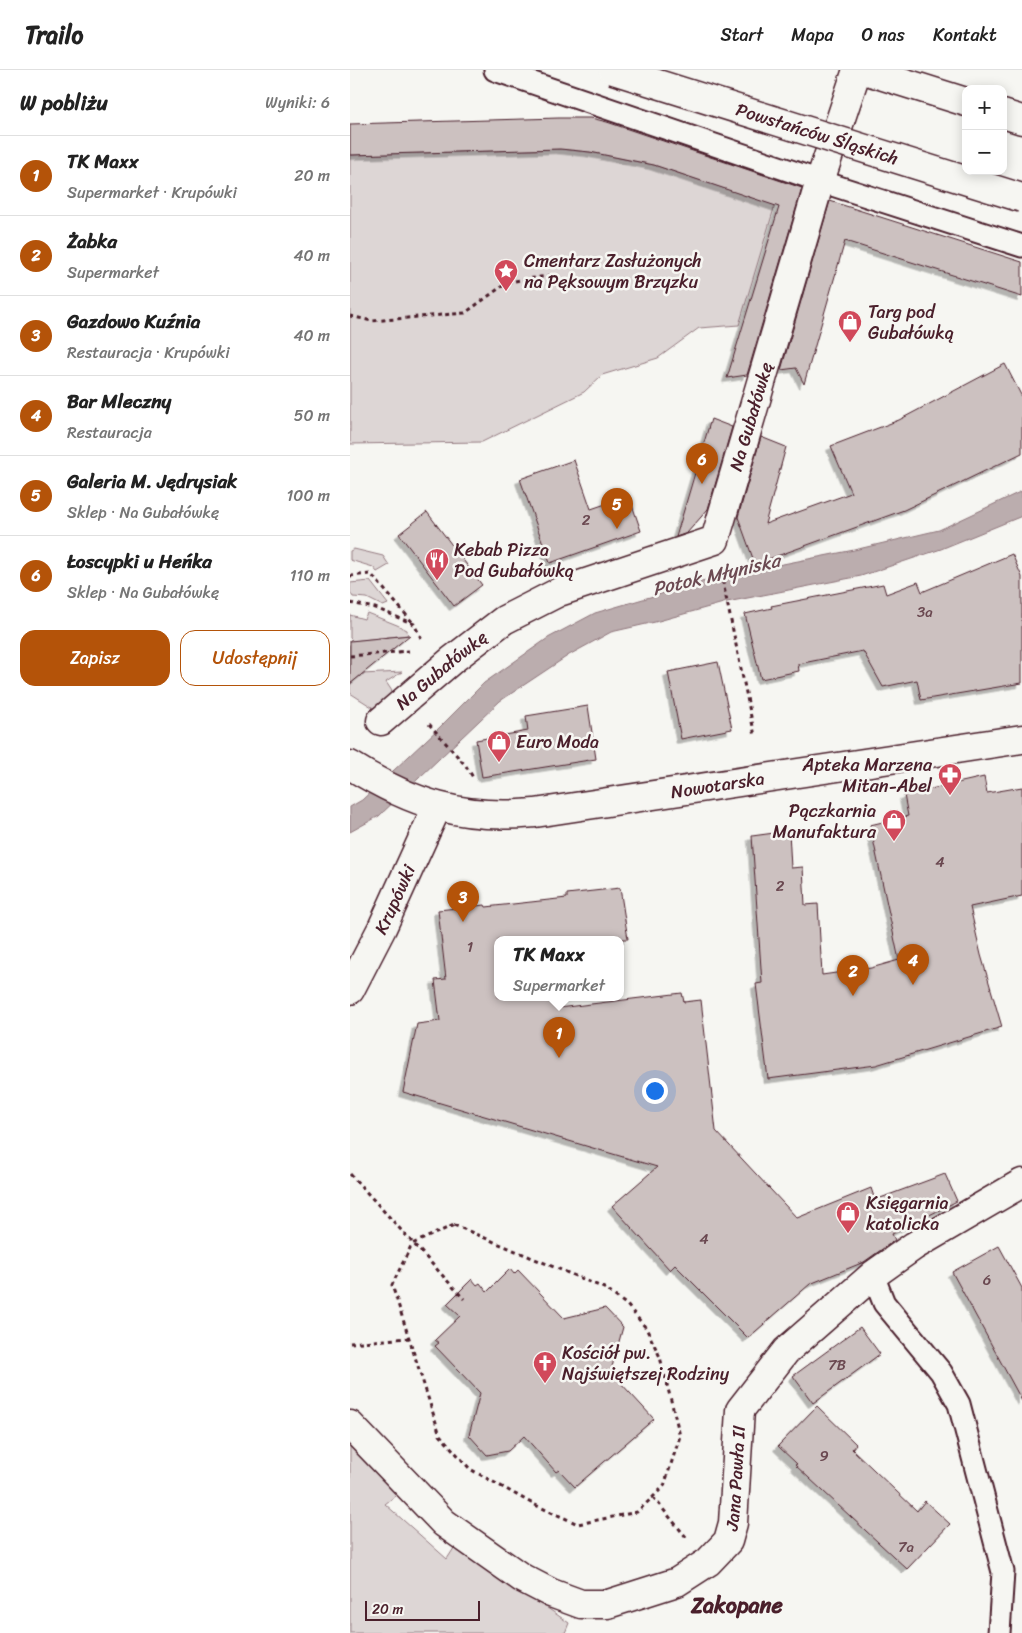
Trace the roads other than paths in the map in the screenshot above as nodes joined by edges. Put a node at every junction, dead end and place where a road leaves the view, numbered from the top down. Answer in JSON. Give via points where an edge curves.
{"nodes":[{"id":1,"x":495,"y":70,"type":"edge"},
{"id":2,"x":613,"y":70,"type":"edge"},
{"id":3,"x":858,"y":70,"type":"edge"},
{"id":4,"x":864,"y":70,"type":"edge"},
{"id":5,"x":962,"y":101,"type":"edge"},
{"id":6,"x":1007,"y":115,"type":"edge"},
{"id":7,"x":1022,"y":120,"type":"edge"},
{"id":8,"x":820,"y":181,"type":"junction"},
{"id":9,"x":1022,"y":198,"type":"edge"},
{"id":10,"x":1022,"y":246,"type":"edge"},
{"id":11,"x":381,"y":721,"type":"dead end"},
{"id":12,"x":1022,"y":739,"type":"edge"},
{"id":13,"x":357,"y":769,"type":"edge"},
{"id":14,"x":425,"y":803,"type":"junction"},
{"id":15,"x":350,"y":990,"type":"edge"},
{"id":16,"x":1022,"y":1183,"type":"edge"},
{"id":17,"x":873,"y":1276,"type":"junction"},
{"id":18,"x":350,"y":1426,"type":"edge"},
{"id":19,"x":999,"y":1633,"type":"edge"}],
"edges":[{"from":1,"to":8,"type":"lane"},
{"from":2,"to":9,"type":"street","name":"Powstańców Śląskich","bridge":true},
{"from":3,"to":8,"type":"street","name":"Na Gubałówkę"},
{"from":4,"to":5,"type":"street"},
{"from":6,"to":7,"type":"street"},
{"from":8,"to":10,"type":"lane"},
{"from":8,"to":11,"type":"street","name":"Na Gubałówkę","via":[[715,540],[559,592],[504,620]]},
{"from":12,"to":14,"type":"street","name":"Nowotarska","via":[[535,813],[484,815]]},
{"from":13,"to":14,"type":"street","name":"Nowotarska"},
{"from":14,"to":15,"type":"street","name":"Krupówki","via":[[382,928]]},
{"from":16,"to":17,"type":"street","name":"Jana Pawła II","via":[[914,1246]]},
{"from":17,"to":18,"type":"street","name":"Jana Pawła II","via":[[786,1351],[740,1410],[733,1523],[728,1541],[708,1562],[677,1582],[608,1604],[581,1604],[551,1594],[510,1570],[444,1522]]},
{"from":17,"to":19,"type":"lane","via":[[884,1303],[941,1372],[958,1404],[1003,1572]]}]}
